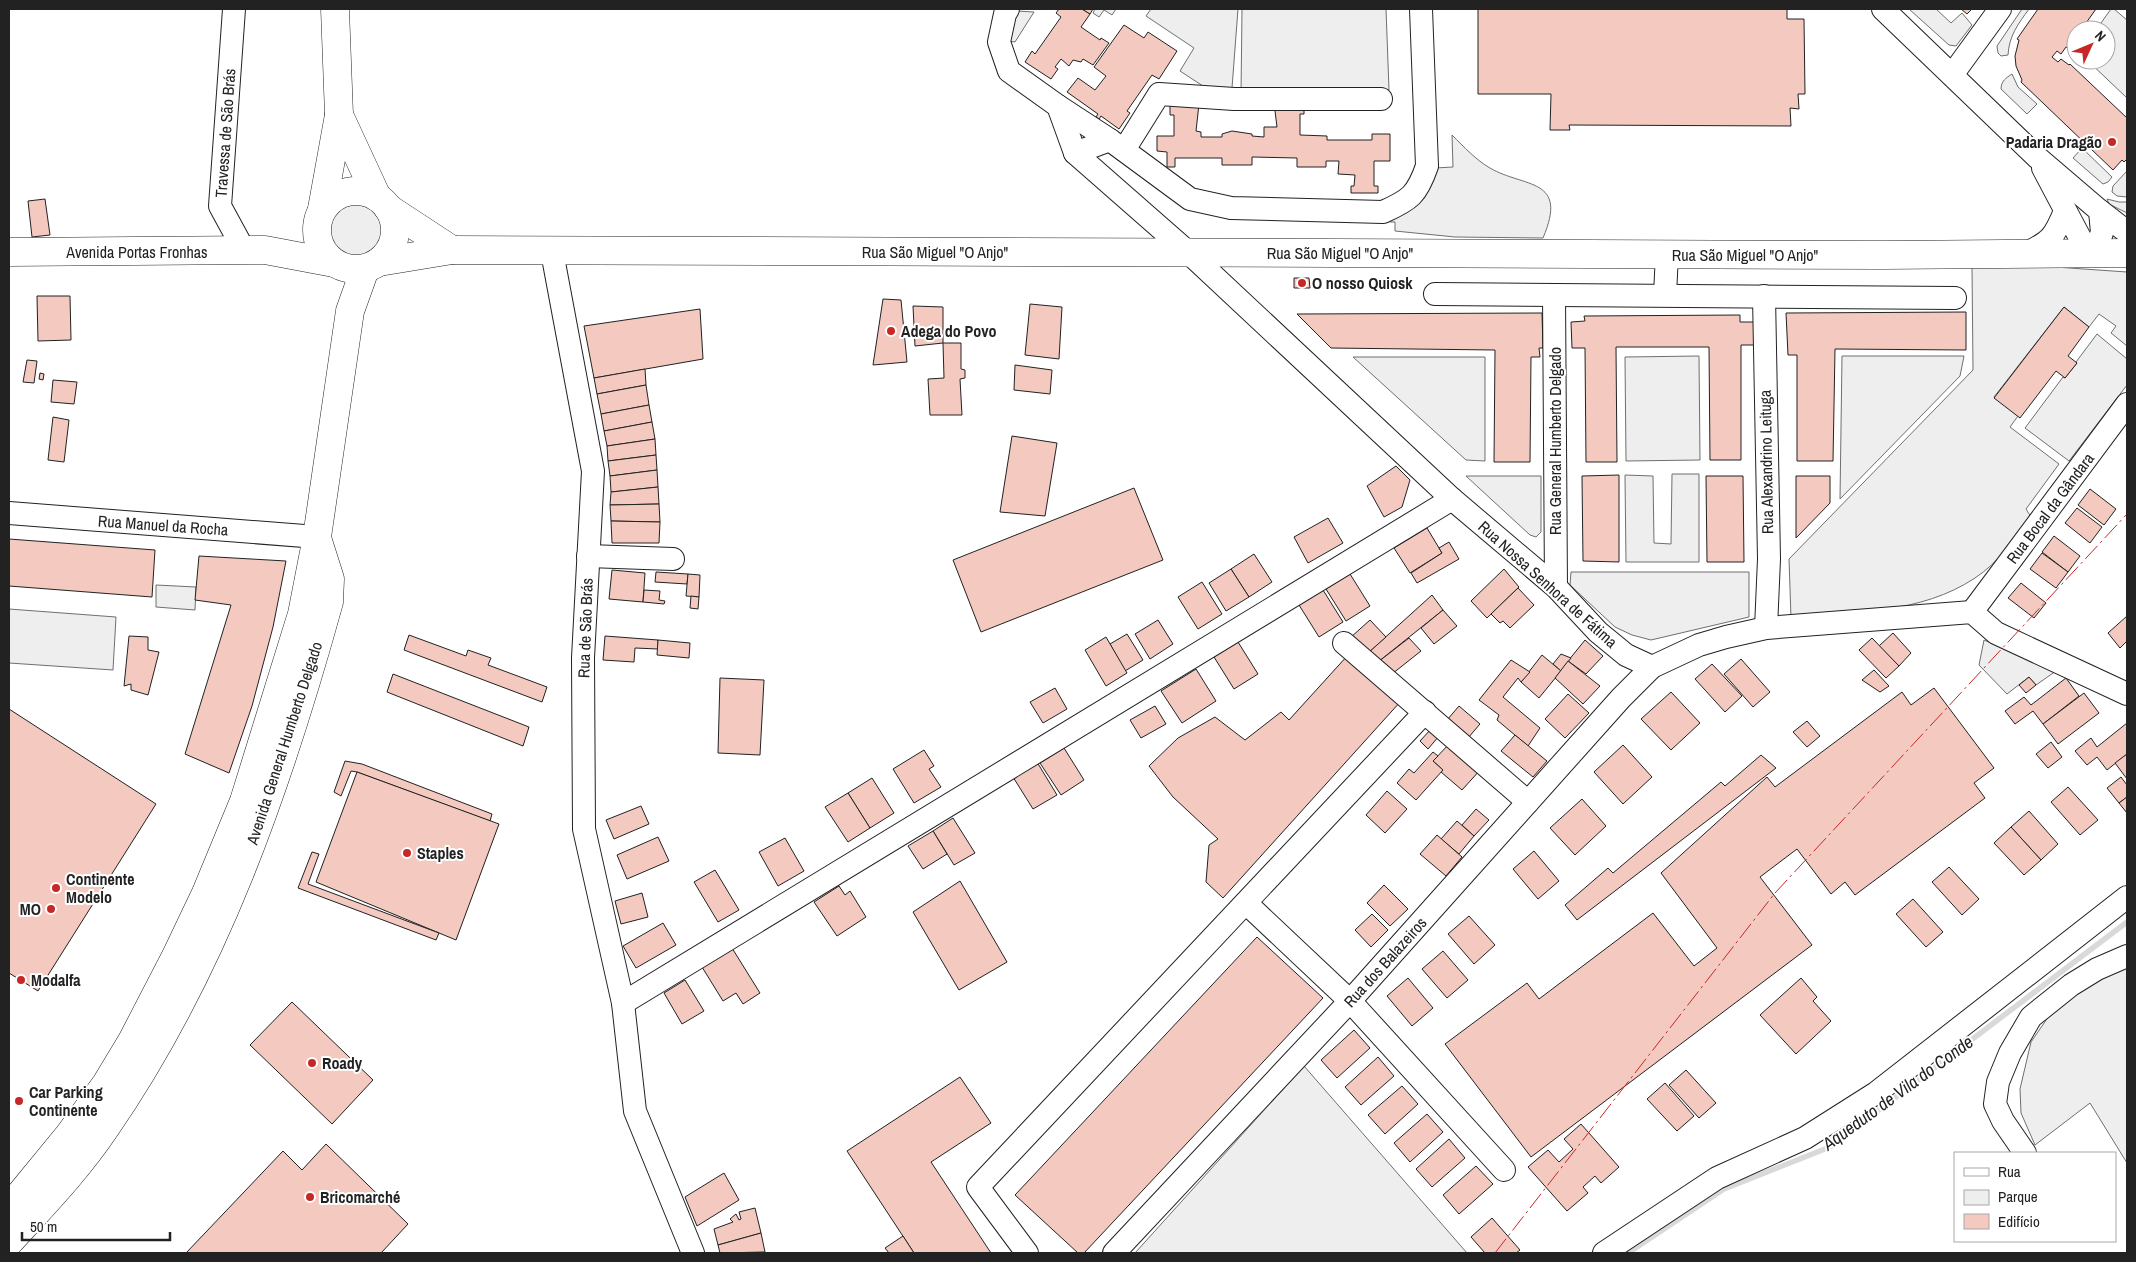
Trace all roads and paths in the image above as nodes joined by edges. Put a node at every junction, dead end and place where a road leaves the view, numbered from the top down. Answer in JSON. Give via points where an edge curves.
{"nodes":[{"id":1,"x":234,"y":9,"type":"edge"},
{"id":2,"x":335,"y":9,"type":"edge"},
{"id":3,"x":1008,"y":9,"type":"edge"},
{"id":4,"x":1421,"y":9,"type":"edge"},
{"id":5,"x":1883,"y":9,"type":"edge"},
{"id":6,"x":2000,"y":9,"type":"edge"},
{"id":7,"x":1952,"y":75,"type":"junction"},
{"id":8,"x":1381,"y":99,"type":"dead end"},
{"id":9,"x":1058,"y":106,"type":"junction"},
{"id":10,"x":339,"y":115,"type":"junction"},
{"id":11,"x":1117,"y":145,"type":"junction"},
{"id":12,"x":1075,"y":153,"type":"junction"},
{"id":13,"x":2038,"y":158,"type":"junction"},
{"id":14,"x":382,"y":203,"type":"junction"},
{"id":15,"x":2100,"y":210,"type":"junction"},
{"id":16,"x":2065,"y":211,"type":"junction"},
{"id":17,"x":320,"y":217,"type":"junction"},
{"id":18,"x":2127,"y":232,"type":"edge"},
{"id":19,"x":452,"y":250,"type":"junction"},
{"id":20,"x":255,"y":251,"type":"junction"},
{"id":21,"x":9,"y":252,"type":"edge"},
{"id":22,"x":552,"y":252,"type":"junction"},
{"id":23,"x":1188,"y":253,"type":"junction"},
{"id":24,"x":2090,"y":253,"type":"junction"},
{"id":25,"x":2127,"y":253,"type":"edge"},
{"id":26,"x":1667,"y":254,"type":"junction"},
{"id":27,"x":2025,"y":254,"type":"junction"},
{"id":28,"x":354,"y":265,"type":"junction"},
{"id":29,"x":1435,"y":294,"type":"dead end"},
{"id":30,"x":1554,"y":295,"type":"junction"},
{"id":31,"x":1665,"y":295,"type":"junction"},
{"id":32,"x":1764,"y":296,"type":"junction"},
{"id":33,"x":1955,"y":298,"type":"dead end"},
{"id":34,"x":2127,"y":404,"type":"edge"},
{"id":35,"x":1452,"y":499,"type":"junction"},
{"id":36,"x":9,"y":513,"type":"edge"},
{"id":37,"x":317,"y":537,"type":"junction"},
{"id":38,"x":588,"y":556,"type":"junction"},
{"id":39,"x":673,"y":559,"type":"dead end"},
{"id":40,"x":1556,"y":587,"type":"junction"},
{"id":41,"x":1972,"y":612,"type":"junction"},
{"id":42,"x":1766,"y":628,"type":"junction"},
{"id":43,"x":1344,"y":643,"type":"dead end"},
{"id":44,"x":1652,"y":667,"type":"junction"},
{"id":45,"x":2127,"y":694,"type":"edge"},
{"id":46,"x":1425,"y":712,"type":"junction"},
{"id":47,"x":1528,"y":802,"type":"junction"},
{"id":48,"x":2127,"y":897,"type":"edge"},
{"id":49,"x":1246,"y":903,"type":"junction"},
{"id":50,"x":2127,"y":956,"type":"edge"},
{"id":51,"x":1350,"y":1001,"type":"junction"},
{"id":52,"x":623,"y":1003,"type":"junction"},
{"id":53,"x":2024,"y":1152,"type":"edge"},
{"id":54,"x":1504,"y":1170,"type":"dead end"},
{"id":55,"x":9,"y":1208,"type":"edge"},
{"id":56,"x":9,"y":1242,"type":"edge"},
{"id":57,"x":693,"y":1253,"type":"edge"},
{"id":58,"x":1027,"y":1253,"type":"edge"},
{"id":59,"x":1114,"y":1253,"type":"edge"},
{"id":60,"x":1604,"y":1253,"type":"edge"}],
"edges":[{"from":1,"to":20,"type":"street","name":"Travessa de São Brás","via":[[220,206]]},
{"from":2,"to":10,"type":"main road"},
{"from":3,"to":9,"type":"street","via":[[999,42],[1009,71]]},
{"from":4,"to":11,"type":"street","via":[[1427,166],[1420,186],[1404,202],[1383,212],[1231,208],[1190,198]]},
{"from":5,"to":7,"type":"street"},
{"from":6,"to":7,"type":"street"},
{"from":7,"to":13,"type":"street"},
{"from":8,"to":11,"type":"street","via":[[1234,99],[1159,94]]},
{"from":9,"to":11,"type":"street"},
{"from":9,"to":12,"type":"street"},
{"from":10,"to":14,"type":"main road"},
{"from":10,"to":17,"type":"main road"},
{"from":11,"to":12,"type":"street"},
{"from":12,"to":23,"type":"street","name":"Rua Nossa Senhora de Fátima"},
{"from":13,"to":15,"type":"street"},
{"from":13,"to":16,"type":"street"},
{"from":14,"to":17,"type":"main road","via":[[359,192],[341,194],[331,200]]},
{"from":14,"to":19,"type":"main road"},
{"from":14,"to":28,"type":"main road","via":[[393,219],[393,243],[387,254]]},
{"from":15,"to":18,"type":"street"},
{"from":15,"to":24,"type":"street","via":[[2102,233]]},
{"from":16,"to":24,"type":"street"},
{"from":16,"to":27,"type":"street","via":[[2057,231],[2047,243]]},
{"from":17,"to":20,"type":"main road","name":"Avenida Portas Fronhas"},
{"from":17,"to":28,"type":"main road","via":[[317,235],[326,256]]},
{"from":19,"to":22,"type":"main road","name":"Avenida Portas Fronhas"},
{"from":19,"to":28,"type":"main road","name":"Avenida Portas Fronhas"},
{"from":20,"to":21,"type":"main road","name":"Avenida Portas Fronhas"},
{"from":20,"to":28,"type":"main road","name":"Avenida Portas Fronhas"},
{"from":22,"to":23,"type":"main road","name":"Rua São Miguel \"O Anjo\""},
{"from":22,"to":38,"type":"street","name":"Rua de São Brás","via":[[593,471]]},
{"from":23,"to":26,"type":"main road","name":"Rua São Miguel \"O Anjo\""},
{"from":23,"to":35,"type":"street","name":"Rua Nossa Senhora de Fátima"},
{"from":24,"to":25,"type":"main road","name":"Rua São Miguel \"O Anjo\""},
{"from":24,"to":27,"type":"main road","name":"Rua São Miguel \"O Anjo\""},
{"from":26,"to":27,"type":"main road","name":"Rua São Miguel \"O Anjo\""},
{"from":26,"to":31,"type":"street"},
{"from":28,"to":37,"type":"main road","name":"Avenida General Humberto Delgado"},
{"from":29,"to":30,"type":"street"},
{"from":30,"to":31,"type":"street"},
{"from":30,"to":40,"type":"street","name":"Rua General Humberto Delgado"},
{"from":31,"to":32,"type":"street"},
{"from":32,"to":33,"type":"street"},
{"from":32,"to":42,"type":"street","name":"Rua Alexandrino Leituga","via":[[1769,559]]},
{"from":34,"to":41,"type":"street","name":"Rua Bocal da Gândara"},
{"from":35,"to":40,"type":"street","name":"Rua Nossa Senhora de Fátima"},
{"from":35,"to":52,"type":"street"},
{"from":36,"to":37,"type":"street","name":"Rua Manuel da Rocha"},
{"from":37,"to":55,"type":"main road","name":"Avenida General Humberto Delgado","via":[[302,614],[285,670],[244,801],[206,893],[176,956],[106,1084],[69,1136]]},
{"from":37,"to":56,"type":"main road","name":"Avenida General Humberto Delgado","via":[[330,579],[330,602],[265,811],[220,922],[153,1053],[105,1129],[63,1184]]},
{"from":38,"to":39,"type":"street"},
{"from":38,"to":52,"type":"street","name":"Rua de São Brás","via":[[583,658],[584,829]]},
{"from":40,"to":44,"type":"street","name":"Rua Nossa Senhora de Fátima","via":[[1598,632],[1626,655]]},
{"from":41,"to":42,"type":"street"},
{"from":41,"to":45,"type":"street","via":[[1996,633]]},
{"from":42,"to":44,"type":"street","via":[[1699,645]]},
{"from":43,"to":46,"type":"street"},
{"from":44,"to":47,"type":"street","name":"Rua dos Balazeiros"},
{"from":46,"to":47,"type":"street"},
{"from":46,"to":49,"type":"street"},
{"from":47,"to":51,"type":"street","name":"Rua dos Balazeiros"},
{"from":48,"to":60,"type":"street","via":[[1876,1092],[1804,1138],[1717,1178]]},
{"from":49,"to":51,"type":"street"},
{"from":49,"to":58,"type":"street","via":[[978,1187]]},
{"from":50,"to":53,"type":"street","via":[[2071,985],[2031,1017],[2010,1053],[1998,1082],[1995,1104]]},
{"from":51,"to":54,"type":"street"},
{"from":51,"to":59,"type":"street","name":"Rua dos Balazeiros"},
{"from":52,"to":57,"type":"street","name":"Rua de São Brás","via":[[635,1110]]}]}
